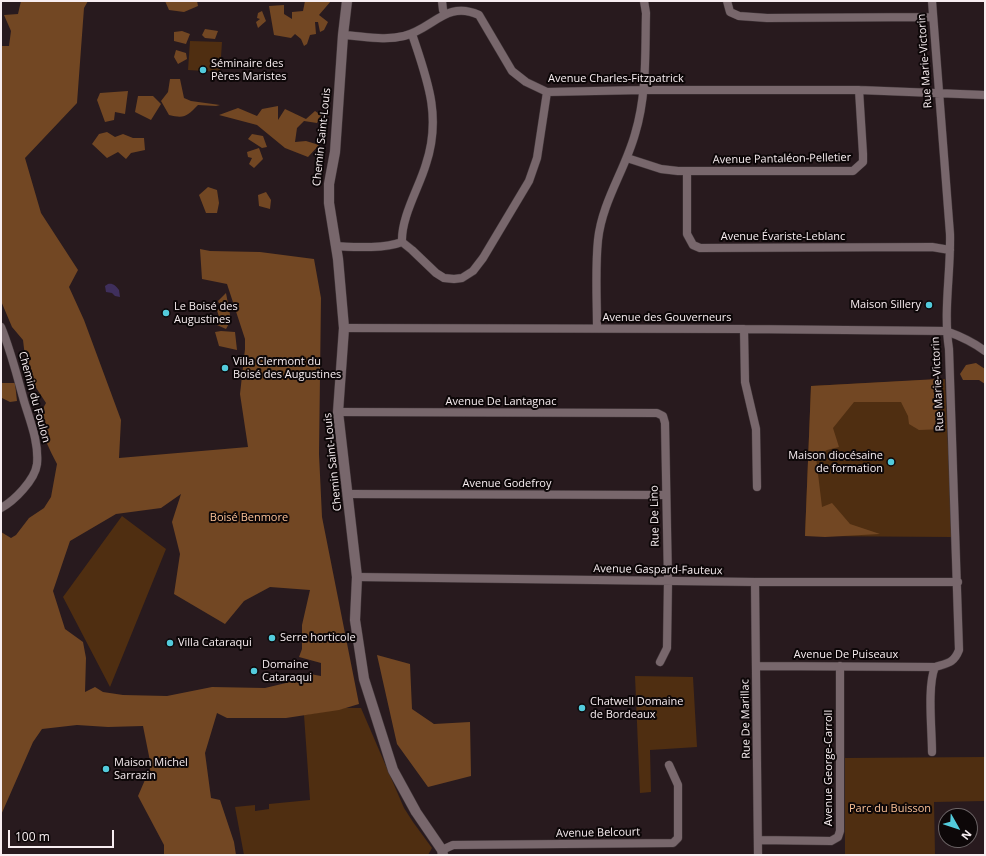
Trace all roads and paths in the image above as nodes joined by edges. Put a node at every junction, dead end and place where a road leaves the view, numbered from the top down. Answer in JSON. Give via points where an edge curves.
{"nodes":[{"id":1,"x":347,"y":1,"type":"edge"},
{"id":2,"x":644,"y":1,"type":"edge"},
{"id":3,"x":728,"y":1,"type":"edge"},
{"id":4,"x":932,"y":1,"type":"edge"},
{"id":5,"x":443,"y":5,"type":"edge"},
{"id":6,"x":933,"y":17,"type":"junction"},
{"id":7,"x":412,"y":34,"type":"junction"},
{"id":8,"x":343,"y":36,"type":"junction"},
{"id":9,"x":644,"y":90,"type":"junction"},
{"id":10,"x":859,"y":90,"type":"junction"},
{"id":11,"x":548,"y":92,"type":"junction"},
{"id":12,"x":939,"y":92,"type":"junction"},
{"id":13,"x":985,"y":95,"type":"edge"},
{"id":14,"x":627,"y":158,"type":"junction"},
{"id":15,"x":687,"y":171,"type":"junction"},
{"id":16,"x":402,"y":242,"type":"junction"},
{"id":17,"x":336,"y":246,"type":"junction"},
{"id":18,"x":950,"y":250,"type":"junction"},
{"id":19,"x":1,"y":327,"type":"edge"},
{"id":20,"x":344,"y":328,"type":"junction"},
{"id":21,"x":597,"y":328,"type":"junction"},
{"id":22,"x":744,"y":329,"type":"junction"},
{"id":23,"x":946,"y":331,"type":"junction"},
{"id":24,"x":985,"y":351,"type":"edge"},
{"id":25,"x":338,"y":412,"type":"junction"},
{"id":26,"x":663,"y":416,"type":"joint"},
{"id":27,"x":757,"y":487,"type":"dead end"},
{"id":28,"x":348,"y":494,"type":"junction"},
{"id":29,"x":666,"y":495,"type":"junction"},
{"id":30,"x":1,"y":508,"type":"edge"},
{"id":31,"x":357,"y":577,"type":"junction"},
{"id":32,"x":668,"y":581,"type":"junction"},
{"id":33,"x":755,"y":582,"type":"junction"},
{"id":34,"x":958,"y":582,"type":"junction"},
{"id":35,"x":660,"y":662,"type":"dead end"},
{"id":36,"x":756,"y":666,"type":"junction"},
{"id":37,"x":840,"y":666,"type":"junction"},
{"id":38,"x":935,"y":667,"type":"junction"},
{"id":39,"x":932,"y":752,"type":"dead end"},
{"id":40,"x":669,"y":765,"type":"dead end"},
{"id":41,"x":758,"y":840,"type":"junction"},
{"id":42,"x":442,"y":852,"type":"edge"},
{"id":43,"x":758,"y":855,"type":"edge"}],
"edges":[{"from":1,"to":8,"type":"street","name":"Chemin Saint-Louis"},
{"from":2,"to":9,"type":"street"},
{"from":3,"to":6,"type":"street","via":[[730,12],[739,16]]},
{"from":4,"to":6,"type":"street","name":"Rue Marie-Victorin"},
{"from":5,"to":7,"type":"street","name":"Avenue Charles-Fitzpatrick"},
{"from":5,"to":11,"type":"street","name":"Avenue Charles-Fitzpatrick","via":[[462,5],[472,9],[479,15],[512,70],[526,82]]},
{"from":6,"to":12,"type":"street","name":"Rue Marie-Victorin"},
{"from":7,"to":8,"type":"street","name":"Avenue Charles-Fitzpatrick","via":[[393,38]]},
{"from":7,"to":16,"type":"street","via":[[429,86],[433,134],[427,163],[406,220]]},
{"from":8,"to":17,"type":"street","name":"Chemin Saint-Louis","via":[[335,152],[328,203]]},
{"from":9,"to":10,"type":"street","name":"Avenue Charles-Fitzpatrick"},
{"from":9,"to":11,"type":"street","name":"Avenue Charles-Fitzpatrick"},
{"from":9,"to":14,"type":"street","via":[[636,132]]},
{"from":10,"to":12,"type":"street","name":"Avenue Charles-Fitzpatrick"},
{"from":10,"to":15,"type":"street","name":"Avenue Pantaléon-Pelletier","via":[[863,162],[853,171]]},
{"from":11,"to":16,"type":"street","via":[[537,158],[529,181],[473,271],[462,278],[444,278]]},
{"from":12,"to":13,"type":"street","name":"Avenue Charles-Fitzpatrick"},
{"from":12,"to":18,"type":"street","name":"Rue Marie-Victorin"},
{"from":14,"to":15,"type":"street","name":"Avenue Pantaléon-Pelletier","via":[[661,169]]},
{"from":14,"to":21,"type":"street","via":[[605,206],[598,240]]},
{"from":15,"to":18,"type":"street","name":"Avenue Évariste-Leblanc","via":[[687,234],[693,245],[700,248],[932,247]]},
{"from":16,"to":17,"type":"street","via":[[393,245]]},
{"from":17,"to":20,"type":"street","name":"Chemin Saint-Louis"},
{"from":18,"to":23,"type":"street","name":"Rue Marie-Victorin"},
{"from":19,"to":30,"type":"street","name":"Chemin du Foulon","via":[[37,444],[37,466],[27,485],[15,499]]},
{"from":20,"to":21,"type":"street","name":"Avenue des Gouverneurs"},
{"from":20,"to":25,"type":"street","name":"Chemin Saint-Louis"},
{"from":21,"to":22,"type":"street","name":"Avenue des Gouverneurs"},
{"from":22,"to":23,"type":"street","name":"Avenue des Gouverneurs"},
{"from":22,"to":27,"type":"street","via":[[745,382],[756,430]]},
{"from":23,"to":24,"type":"street","name":"Avenue des Gouverneurs"},
{"from":23,"to":34,"type":"street","name":"Rue Marie-Victorin","via":[[949,349]]},
{"from":25,"to":26,"type":"street","name":"Avenue De Lantagnac","via":[[657,413]]},
{"from":25,"to":28,"type":"street","name":"Chemin Saint-Louis"},
{"from":26,"to":29,"type":"street","name":"Rue De Lino"},
{"from":28,"to":29,"type":"street","name":"Avenue Godefroy"},
{"from":28,"to":31,"type":"street","name":"Chemin Saint-Louis"},
{"from":29,"to":32,"type":"street","name":"Rue De Lino"},
{"from":31,"to":32,"type":"street","name":"Avenue Gaspard-Fauteux"},
{"from":31,"to":42,"type":"street","name":"Chemin Saint-Louis","via":[[355,620],[364,680],[379,730],[393,770]]},
{"from":32,"to":33,"type":"street","name":"Avenue Gaspard-Fauteux"},
{"from":32,"to":35,"type":"street","name":"Rue De Lino","via":[[667,648]]},
{"from":33,"to":34,"type":"street","name":"Avenue Gaspard-Fauteux"},
{"from":33,"to":36,"type":"street","name":"Rue De Marillac"},
{"from":34,"to":38,"type":"street","name":"Rue Marie-Victorin","via":[[959,650],[950,663]]},
{"from":36,"to":37,"type":"street","name":"Avenue De Puiseaux"},
{"from":36,"to":41,"type":"street","name":"Rue De Marillac"},
{"from":37,"to":38,"type":"street","name":"Avenue De Puiseaux"},
{"from":37,"to":41,"type":"street","name":"Avenue George-Carroll","via":[[838,837],[831,841]]},
{"from":38,"to":39,"type":"street","via":[[931,695]]},
{"from":40,"to":42,"type":"street","name":"Avenue Belcourt","via":[[678,785],[678,838],[673,843],[453,845]]},
{"from":41,"to":43,"type":"street","name":"Rue De Marillac"}]}
